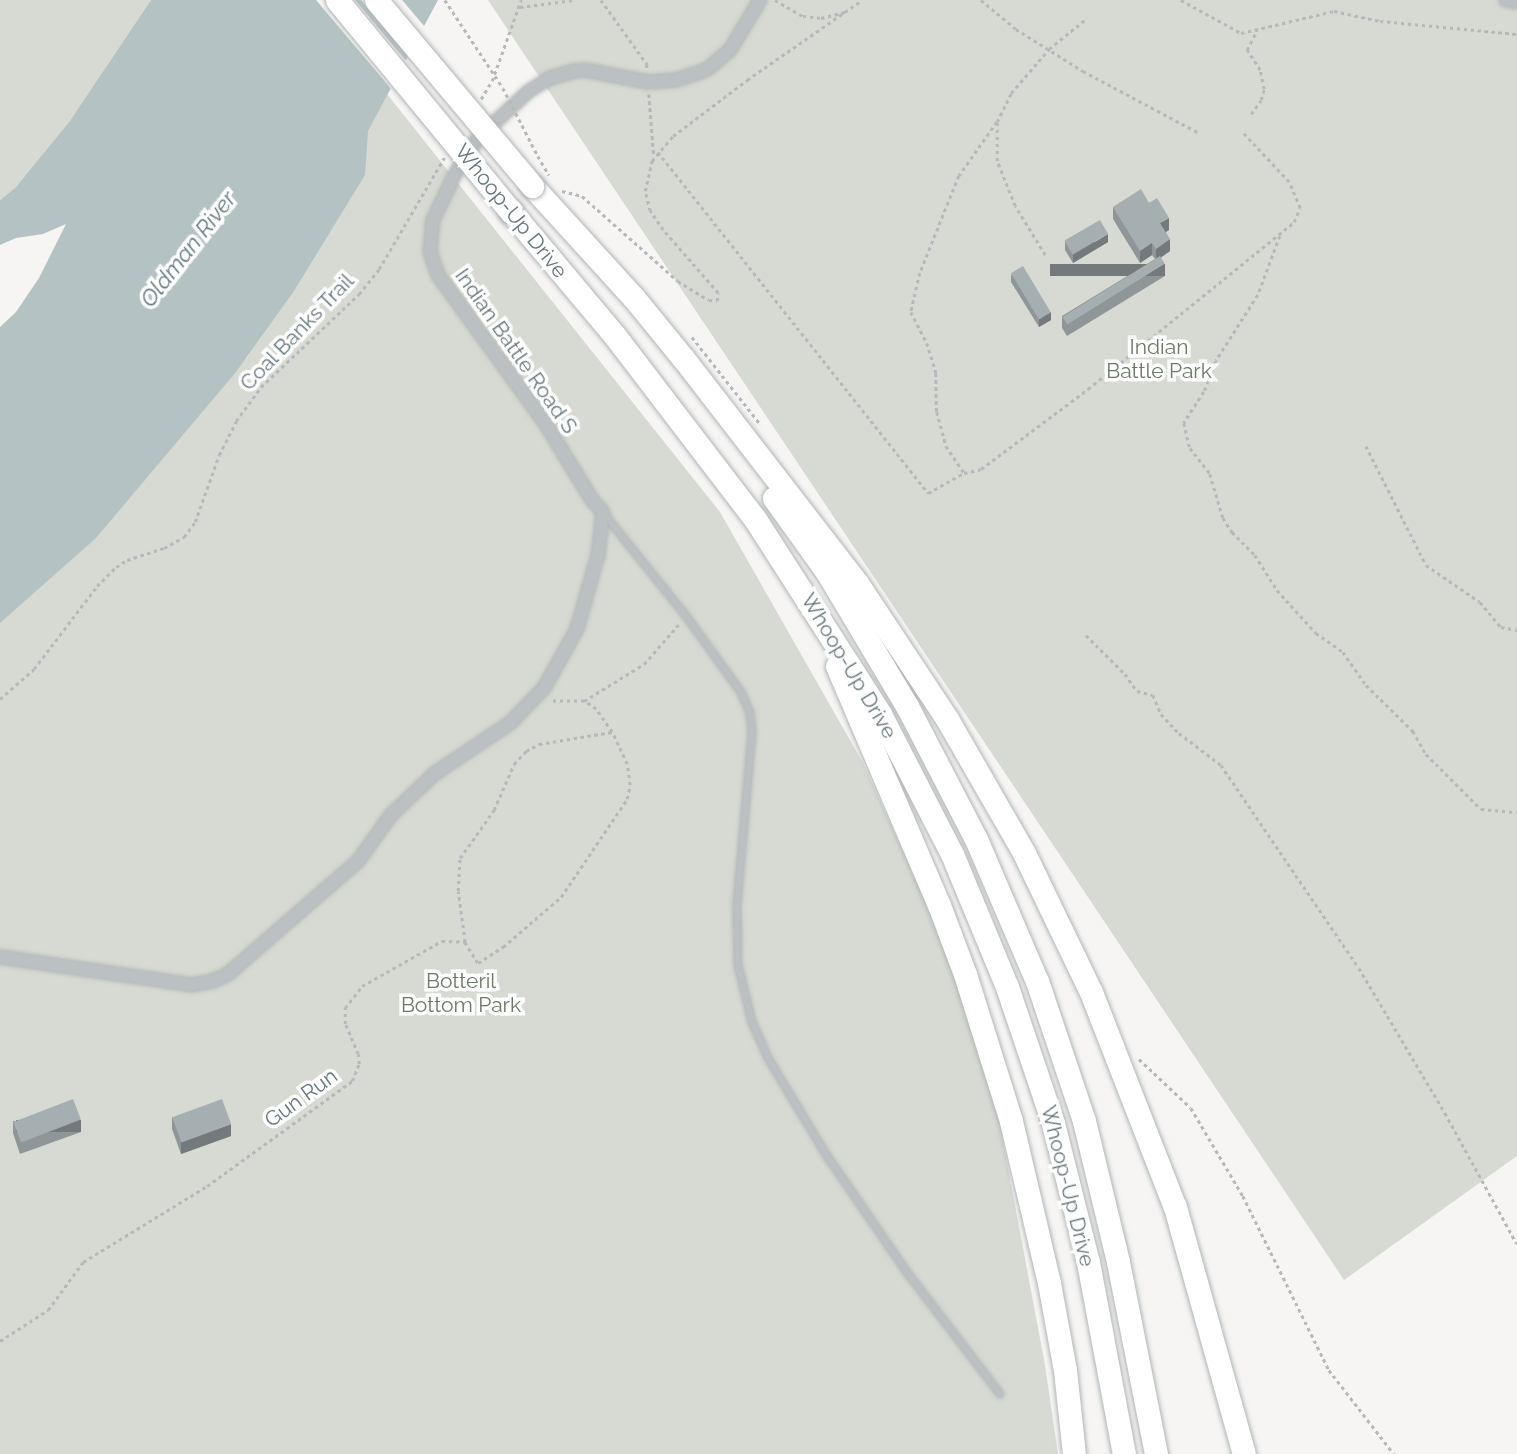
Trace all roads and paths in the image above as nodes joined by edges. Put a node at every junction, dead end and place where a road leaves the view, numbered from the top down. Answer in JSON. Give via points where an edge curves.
{"nodes":[{"id":1,"x":337,"y":0,"type":"edge"},
{"id":2,"x":376,"y":0,"type":"edge"},
{"id":3,"x":445,"y":0,"type":"edge"},
{"id":4,"x":521,"y":0,"type":"edge"},
{"id":5,"x":574,"y":0,"type":"edge"},
{"id":6,"x":760,"y":0,"type":"edge"},
{"id":7,"x":775,"y":0,"type":"edge"},
{"id":8,"x":862,"y":0,"type":"edge"},
{"id":9,"x":981,"y":0,"type":"edge"},
{"id":10,"x":1181,"y":0,"type":"edge"},
{"id":11,"x":1506,"y":0,"type":"edge"},
{"id":12,"x":1188,"y":2,"type":"edge"},
{"id":13,"x":1517,"y":2,"type":"edge"},
{"id":14,"x":520,"y":7,"type":"junction"},
{"id":15,"x":848,"y":12,"type":"junction"},
{"id":16,"x":1087,"y":18,"type":"dead end"},
{"id":17,"x":1257,"y":30,"type":"junction"},
{"id":18,"x":1517,"y":34,"type":"edge"},
{"id":19,"x":1049,"y":49,"type":"junction"},
{"id":20,"x":477,"y":104,"type":"dead end"},
{"id":21,"x":1251,"y":114,"type":"dead end"},
{"id":22,"x":997,"y":122,"type":"junction"},
{"id":23,"x":1199,"y":133,"type":"dead end"},
{"id":24,"x":1243,"y":133,"type":"dead end"},
{"id":25,"x":448,"y":150,"type":"dead end"},
{"id":26,"x":657,"y":151,"type":"junction"},
{"id":27,"x":538,"y":156,"type":"dead end"},
{"id":28,"x":532,"y":186,"type":"junction"},
{"id":29,"x":559,"y":191,"type":"dead end"},
{"id":30,"x":1282,"y":233,"type":"junction"},
{"id":31,"x":1045,"y":255,"type":"dead end"},
{"id":32,"x":1366,"y":446,"type":"dead end"},
{"id":33,"x":964,"y":473,"type":"junction"},
{"id":34,"x":603,"y":512,"type":"junction"},
{"id":35,"x":804,"y":593,"type":"junction"},
{"id":36,"x":685,"y":617,"type":"junction"},
{"id":37,"x":1517,"y":631,"type":"edge"},
{"id":38,"x":1086,"y":635,"type":"dead end"},
{"id":39,"x":544,"y":688,"type":"junction"},
{"id":40,"x":0,"y":699,"type":"edge"},
{"id":41,"x":584,"y":701,"type":"junction"},
{"id":42,"x":612,"y":732,"type":"junction"},
{"id":43,"x":1517,"y":812,"type":"edge"},
{"id":44,"x":465,"y":942,"type":"junction"},
{"id":45,"x":0,"y":957,"type":"edge"},
{"id":46,"x":1136,"y":1057,"type":"dead end"},
{"id":47,"x":1517,"y":1244,"type":"edge"},
{"id":48,"x":0,"y":1341,"type":"edge"},
{"id":49,"x":1000,"y":1394,"type":"dead end"},
{"id":50,"x":1074,"y":1454,"type":"edge"},
{"id":51,"x":1124,"y":1454,"type":"edge"},
{"id":52,"x":1156,"y":1454,"type":"edge"},
{"id":53,"x":1244,"y":1454,"type":"edge"},
{"id":54,"x":1394,"y":1454,"type":"edge"}],
"edges":[{"from":1,"to":35,"type":"highway","name":"Whoop-Up Drive","bridge":true,"via":[[615,337],[706,454]]},
{"from":2,"to":28,"type":"highway","name":"Whoop-Up Drive","bridge":true},
{"from":3,"to":27,"type":"path","bridge":true,"via":[[503,88]]},
{"from":4,"to":14,"type":"path"},
{"from":5,"to":14,"type":"path"},
{"from":6,"to":34,"type":"street","name":"Indian Battle Road S","via":[[730,50],[698,73],[649,82],[574,71],[529,91],[478,138],[433,220],[430,252],[438,275]]},
{"from":7,"to":15,"type":"path","via":[[811,18]]},
{"from":8,"to":15,"type":"path"},
{"from":9,"to":19,"type":"path"},
{"from":10,"to":12,"type":"path"},
{"from":11,"to":13,"type":"street"},
{"from":12,"to":17,"type":"path","via":[[1241,33]]},
{"from":14,"to":20,"type":"path","via":[[492,81]]},
{"from":15,"to":26,"type":"path","via":[[747,80]]},
{"from":16,"to":19,"type":"path"},
{"from":17,"to":18,"type":"path","via":[[1335,11],[1380,21]]},
{"from":17,"to":21,"type":"path","via":[[1247,50],[1260,70],[1264,89]]},
{"from":19,"to":22,"type":"path","via":[[1011,93]]},
{"from":19,"to":23,"type":"path"},
{"from":22,"to":31,"type":"path","via":[[997,161],[1015,206]]},
{"from":22,"to":33,"type":"path","via":[[959,176],[920,273],[911,312],[936,373],[937,412],[946,446]]},
{"from":24,"to":30,"type":"path","via":[[1289,182],[1300,208]]},
{"from":25,"to":40,"type":"path","name":"Coal Banks Trail","via":[[359,295],[261,387],[236,421],[195,522],[184,537],[116,567],[34,669]]},
{"from":26,"to":29,"type":"path","via":[[646,177],[650,211],[718,293],[717,301],[678,281],[582,196]]},
{"from":26,"to":33,"type":"path","via":[[928,493]]},
{"from":28,"to":52,"type":"highway","name":"Whoop-Up Drive","via":[[827,572],[907,706],[976,839],[1037,981],[1084,1121]]},
{"from":28,"to":53,"type":"highway","via":[[683,358],[858,583],[947,719],[1024,853],[1091,992],[1175,1207]]},
{"from":30,"to":33,"type":"path","via":[[1088,390],[981,469]]},
{"from":30,"to":43,"type":"path","via":[[1258,295],[1184,423],[1190,448],[1210,474],[1223,518],[1277,590],[1316,633],[1343,652],[1366,685],[1413,731],[1426,754],[1481,809]]},
{"from":32,"to":37,"type":"path","via":[[1426,565],[1480,601],[1501,627]]},
{"from":34,"to":36,"type":"lane"},
{"from":34,"to":39,"type":"street","via":[[598,555],[577,629]]},
{"from":35,"to":50,"type":"highway","via":[[939,905],[989,1048],[1049,1283]]},
{"from":35,"to":51,"type":"highway","name":"Whoop-Up Drive","via":[[906,762],[952,854],[1007,987],[1053,1123],[1088,1262]]},
{"from":36,"to":41,"type":"path","via":[[644,664]]},
{"from":36,"to":49,"type":"lane","via":[[741,692],[750,713],[737,904],[738,965],[752,1022],[768,1058],[825,1153],[909,1275]]},
{"from":38,"to":47,"type":"path","via":[[1138,691],[1153,695],[1161,714],[1179,733],[1221,765],[1359,968]]},
{"from":39,"to":41,"type":"path","via":[[547,701]]},
{"from":39,"to":45,"type":"street","via":[[510,723],[434,774],[391,816],[358,861],[229,974],[191,985]]},
{"from":41,"to":42,"type":"path","via":[[596,709]]},
{"from":42,"to":44,"type":"path","via":[[539,744],[514,764],[494,810],[460,858],[458,891]]},
{"from":42,"to":44,"type":"path","via":[[627,764],[627,799],[561,897],[478,963]]},
{"from":44,"to":48,"type":"path","name":"Gun Run","via":[[442,941],[362,986],[345,1008],[345,1024],[359,1064],[352,1081],[206,1186],[83,1262],[48,1310]]},
{"from":46,"to":54,"type":"path","via":[[1191,1108],[1243,1196],[1329,1370]]}]}
